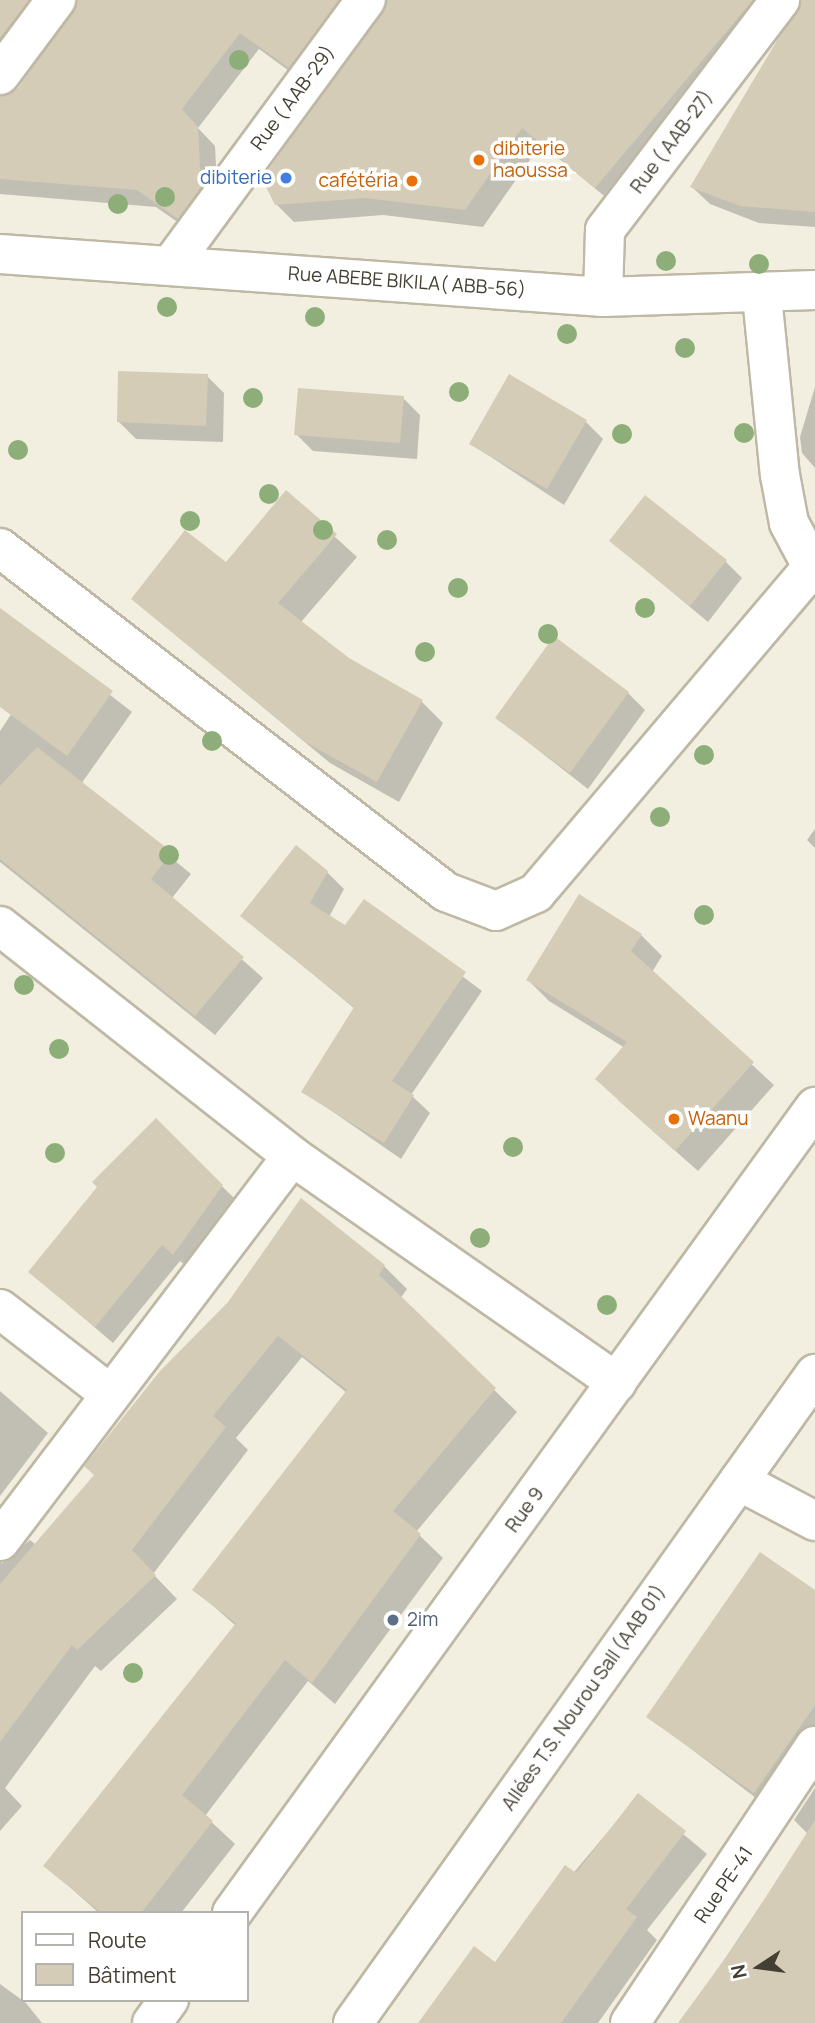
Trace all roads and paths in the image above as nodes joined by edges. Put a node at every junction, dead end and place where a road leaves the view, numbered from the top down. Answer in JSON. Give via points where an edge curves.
{"nodes":[{"id":1,"x":56,"y":0,"type":"edge"},
{"id":2,"x":366,"y":0,"type":"edge"},
{"id":3,"x":780,"y":0,"type":"edge"},
{"id":4,"x":0,"y":75,"type":"edge"},
{"id":5,"x":0,"y":254,"type":"edge"},
{"id":6,"x":171,"y":265,"type":"junction"},
{"id":7,"x":815,"y":290,"type":"edge"},
{"id":8,"x":762,"y":296,"type":"junction"},
{"id":9,"x":603,"y":297,"type":"junction"},
{"id":10,"x":0,"y":548,"type":"edge"},
{"id":11,"x":813,"y":571,"type":"edge"},
{"id":12,"x":0,"y":926,"type":"edge"},
{"id":13,"x":815,"y":1107,"type":"edge"},
{"id":14,"x":292,"y":1156,"type":"junction"},
{"id":15,"x":0,"y":1309,"type":"edge"},
{"id":16,"x":815,"y":1374,"type":"edge"},
{"id":17,"x":617,"y":1383,"type":"junction"},
{"id":18,"x":110,"y":1394,"type":"junction"},
{"id":19,"x":739,"y":1481,"type":"junction"},
{"id":20,"x":815,"y":1521,"type":"edge"},
{"id":21,"x":0,"y":1541,"type":"edge"},
{"id":22,"x":815,"y":1745,"type":"edge"},
{"id":23,"x":233,"y":1911,"type":"edge"},
{"id":24,"x":168,"y":2002,"type":"edge"},
{"id":25,"x":152,"y":2023,"type":"edge"},
{"id":26,"x":353,"y":2023,"type":"edge"},
{"id":27,"x":630,"y":2023,"type":"edge"}],
"edges":[{"from":1,"to":4,"type":"street"},
{"from":2,"to":6,"type":"street","name":"Rue ( AAB-29)"},
{"from":3,"to":9,"type":"street","name":"Rue ( AAB-27)","via":[[605,230]]},
{"from":5,"to":6,"type":"street","name":"Rue ABEBE BIKILA( ABB-56)"},
{"from":6,"to":9,"type":"street","name":"Rue ABEBE BIKILA( ABB-56)"},
{"from":7,"to":8,"type":"street","name":"Rue ABEBE BIKILA( ABB-56)"},
{"from":8,"to":9,"type":"street","name":"Rue ABEBE BIKILA( ABB-56)"},
{"from":8,"to":11,"type":"street","via":[[780,475],[789,523]]},
{"from":10,"to":11,"type":"street","via":[[446,892],[496,911],[536,893]]},
{"from":12,"to":14,"type":"street"},
{"from":13,"to":17,"type":"street","name":"Rue 9"},
{"from":14,"to":17,"type":"street"},
{"from":14,"to":18,"type":"street"},
{"from":15,"to":18,"type":"street"},
{"from":16,"to":19,"type":"street","name":"Allées T.S. Nourou Sall (AAB 01)"},
{"from":17,"to":23,"type":"street","name":"Rue 9"},
{"from":18,"to":21,"type":"street"},
{"from":19,"to":20,"type":"street"},
{"from":19,"to":26,"type":"street","name":"Allées T.S. Nourou Sall (AAB 01)"},
{"from":22,"to":27,"type":"street","name":"Rue PE-41"},
{"from":24,"to":25,"type":"street"}]}
